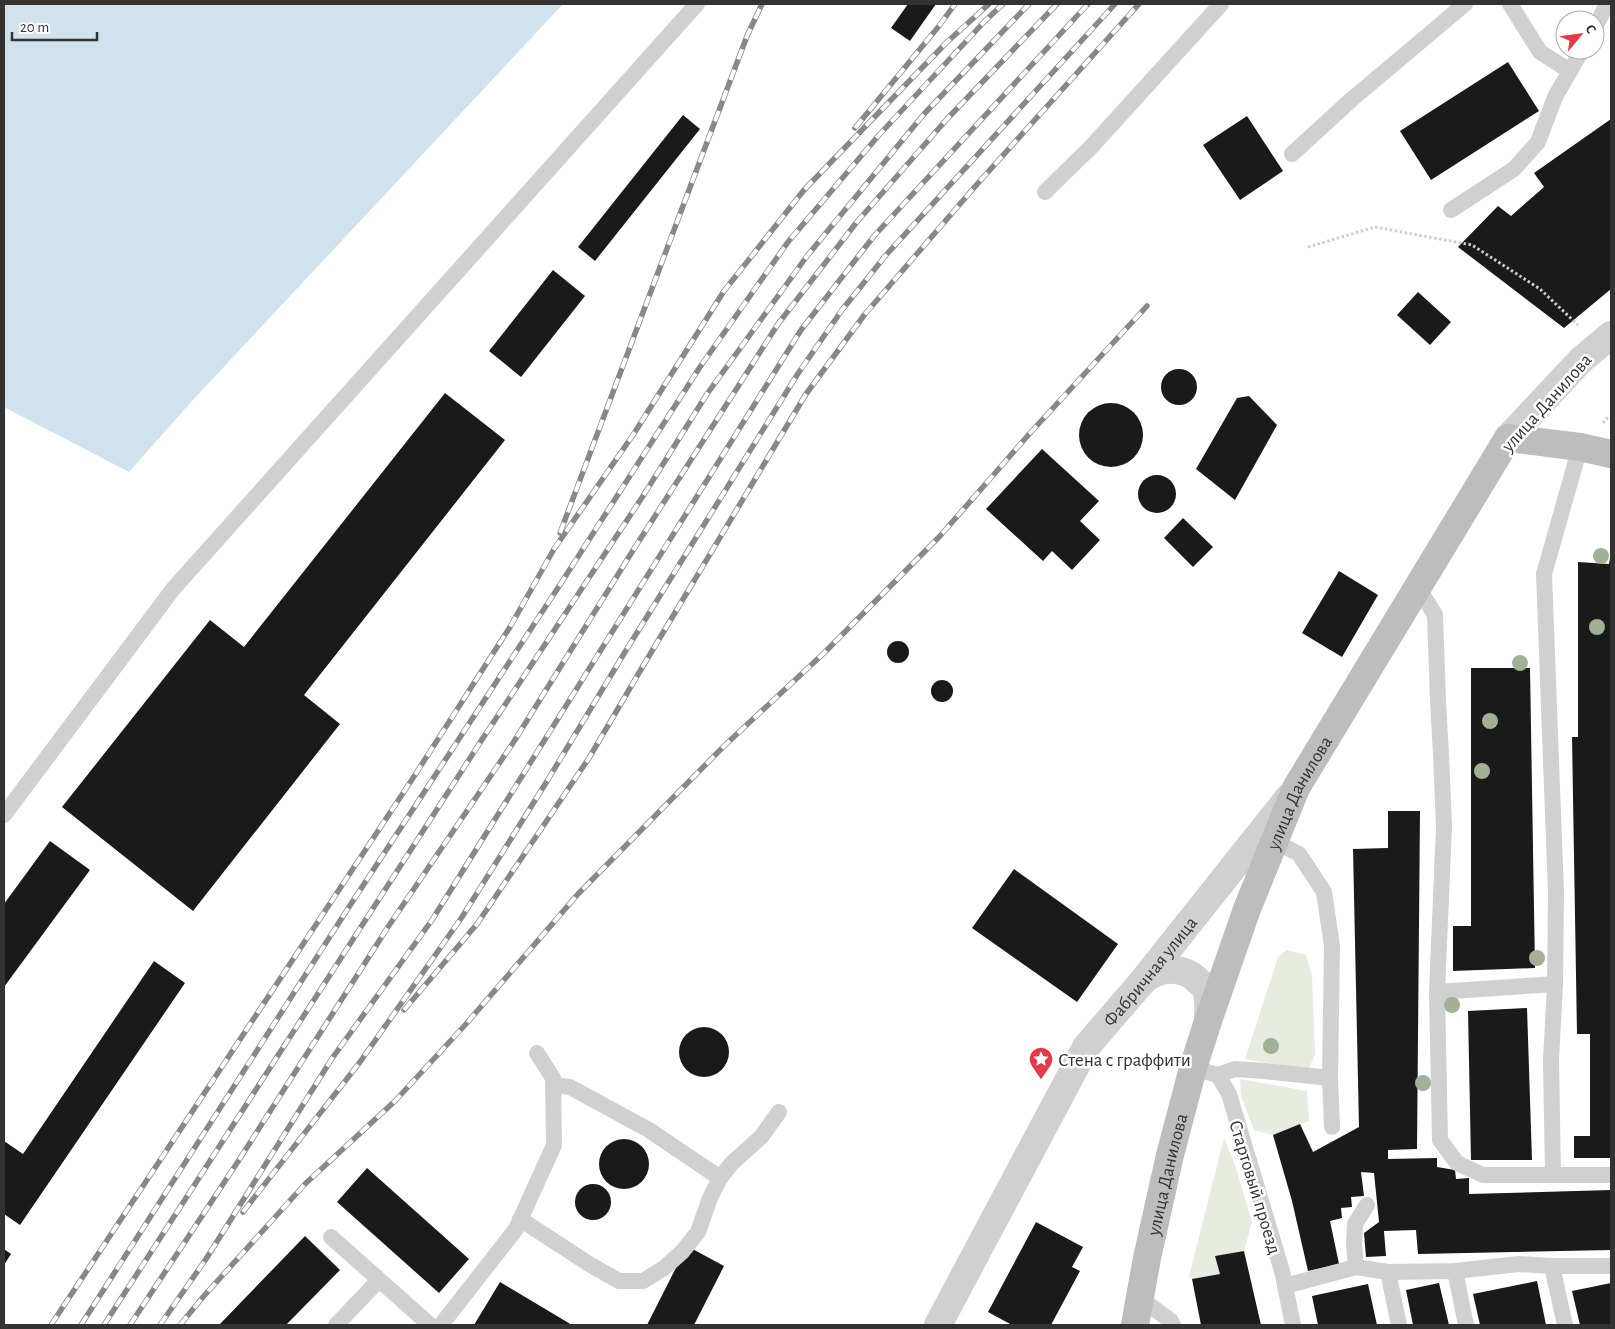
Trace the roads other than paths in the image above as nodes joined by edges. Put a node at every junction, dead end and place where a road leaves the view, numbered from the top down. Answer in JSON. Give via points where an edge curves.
{"nodes":[{"id":1,"x":697,"y":4,"type":"edge"},
{"id":2,"x":1221,"y":4,"type":"edge"},
{"id":3,"x":1465,"y":4,"type":"edge"},
{"id":4,"x":1510,"y":4,"type":"edge"},
{"id":5,"x":1576,"y":60,"type":"edge"},
{"id":6,"x":1570,"y":71,"type":"junction"},
{"id":7,"x":1292,"y":154,"type":"dead end"},
{"id":8,"x":1045,"y":192,"type":"dead end"},
{"id":9,"x":1451,"y":210,"type":"dead end"},
{"id":10,"x":1611,"y":335,"type":"edge"},
{"id":11,"x":1508,"y":438,"type":"junction"},
{"id":12,"x":1580,"y":447,"type":"junction"},
{"id":13,"x":1611,"y":454,"type":"edge"},
{"id":14,"x":1418,"y":587,"type":"junction"},
{"id":15,"x":1296,"y":788,"type":"junction"},
{"id":16,"x":4,"y":814,"type":"edge"},
{"id":17,"x":1274,"y":841,"type":"junction"},
{"id":18,"x":1142,"y":982,"type":"junction"},
{"id":19,"x":1555,"y":984,"type":"junction"},
{"id":20,"x":1437,"y":992,"type":"junction"},
{"id":21,"x":1208,"y":1021,"type":"junction"},
{"id":22,"x":537,"y":1053,"type":"dead end"},
{"id":23,"x":1206,"y":1072,"type":"junction"},
{"id":24,"x":1330,"y":1078,"type":"junction"},
{"id":25,"x":554,"y":1085,"type":"junction"},
{"id":26,"x":779,"y":1112,"type":"dead end"},
{"id":27,"x":1332,"y":1127,"type":"dead end"},
{"id":28,"x":1553,"y":1175,"type":"junction"},
{"id":29,"x":1611,"y":1175,"type":"edge"},
{"id":30,"x":720,"y":1178,"type":"junction"},
{"id":31,"x":1366,"y":1205,"type":"dead end"},
{"id":32,"x":520,"y":1219,"type":"junction"},
{"id":33,"x":331,"y":1238,"type":"dead end"},
{"id":34,"x":1552,"y":1266,"type":"junction"},
{"id":35,"x":1611,"y":1266,"type":"edge"},
{"id":36,"x":1356,"y":1267,"type":"junction"},
{"id":37,"x":1455,"y":1271,"type":"junction"},
{"id":38,"x":1388,"y":1272,"type":"junction"},
{"id":39,"x":379,"y":1280,"type":"junction"},
{"id":40,"x":1285,"y":1286,"type":"junction"},
{"id":41,"x":1140,"y":1298,"type":"junction"},
{"id":42,"x":336,"y":1325,"type":"edge"},
{"id":43,"x":430,"y":1325,"type":"edge"},
{"id":44,"x":441,"y":1325,"type":"edge"},
{"id":45,"x":938,"y":1325,"type":"edge"},
{"id":46,"x":1135,"y":1325,"type":"edge"},
{"id":47,"x":1173,"y":1325,"type":"edge"},
{"id":48,"x":1293,"y":1325,"type":"edge"},
{"id":49,"x":1399,"y":1325,"type":"edge"},
{"id":50,"x":1466,"y":1325,"type":"edge"},
{"id":51,"x":1565,"y":1325,"type":"edge"}],
"edges":[{"from":1,"to":16,"type":"lane","via":[[173,590]]},
{"from":2,"to":8,"type":"lane","via":[[1092,146]]},
{"from":3,"to":7,"type":"lane"},
{"from":4,"to":6,"type":"lane","via":[[1540,52]]},
{"from":5,"to":6,"type":"lane"},
{"from":6,"to":9,"type":"lane","via":[[1555,96],[1538,142],[1514,169]]},
{"from":10,"to":11,"type":"street","name":"улица Данилова","via":[[1581,360]]},
{"from":11,"to":12,"type":"street"},
{"from":11,"to":14,"type":"street","name":"улица Данилова"},
{"from":12,"to":13,"type":"street"},
{"from":12,"to":19,"type":"lane","via":[[1544,574],[1555,883]]},
{"from":14,"to":15,"type":"street","name":"улица Данилова"},
{"from":14,"to":20,"type":"lane","via":[[1435,615],[1444,826]]},
{"from":15,"to":17,"type":"street","name":"улица Данилова"},
{"from":15,"to":18,"type":"street","name":"Фабричная улица"},
{"from":17,"to":21,"type":"street","name":"улица Данилова"},
{"from":17,"to":24,"type":"lane","via":[[1299,854],[1324,892],[1332,946]]},
{"from":18,"to":21,"type":"street","via":[[1156,972],[1166,970],[1191,975],[1207,992]]},
{"from":18,"to":45,"type":"street","name":"Фабричная улица","via":[[1086,1047]]},
{"from":19,"to":20,"type":"lane"},
{"from":19,"to":28,"type":"lane","via":[[1551,1060]]},
{"from":20,"to":28,"type":"lane","via":[[1440,1140],[1457,1163],[1483,1175]]},
{"from":21,"to":23,"type":"street","name":"улица Данилова"},
{"from":22,"to":25,"type":"lane"},
{"from":23,"to":24,"type":"lane","via":[[1235,1069]]},
{"from":23,"to":40,"type":"lane","name":"Стартовый проезд","via":[[1228,1094]]},
{"from":23,"to":41,"type":"street","name":"улица Данилова","via":[[1170,1155]]},
{"from":24,"to":27,"type":"lane"},
{"from":25,"to":30,"type":"lane","via":[[570,1087],[649,1130]]},
{"from":25,"to":32,"type":"lane","via":[[554,1145]]},
{"from":26,"to":30,"type":"lane"},
{"from":28,"to":29,"type":"lane"},
{"from":30,"to":32,"type":"lane","via":[[698,1232],[682,1252],[643,1281],[619,1281]]},
{"from":31,"to":36,"type":"lane","via":[[1355,1224]]},
{"from":32,"to":44,"type":"lane","via":[[516,1229]]},
{"from":33,"to":39,"type":"lane"},
{"from":34,"to":35,"type":"lane"},
{"from":34,"to":37,"type":"lane","via":[[1518,1264]]},
{"from":34,"to":51,"type":"lane"},
{"from":36,"to":38,"type":"lane"},
{"from":36,"to":40,"type":"lane"},
{"from":37,"to":38,"type":"lane"},
{"from":37,"to":50,"type":"lane"},
{"from":38,"to":49,"type":"lane"},
{"from":39,"to":42,"type":"lane"},
{"from":39,"to":43,"type":"lane"},
{"from":40,"to":48,"type":"lane","name":"Стартовый проезд"},
{"from":41,"to":46,"type":"street","name":"улица Данилова"},
{"from":41,"to":47,"type":"lane"}]}
